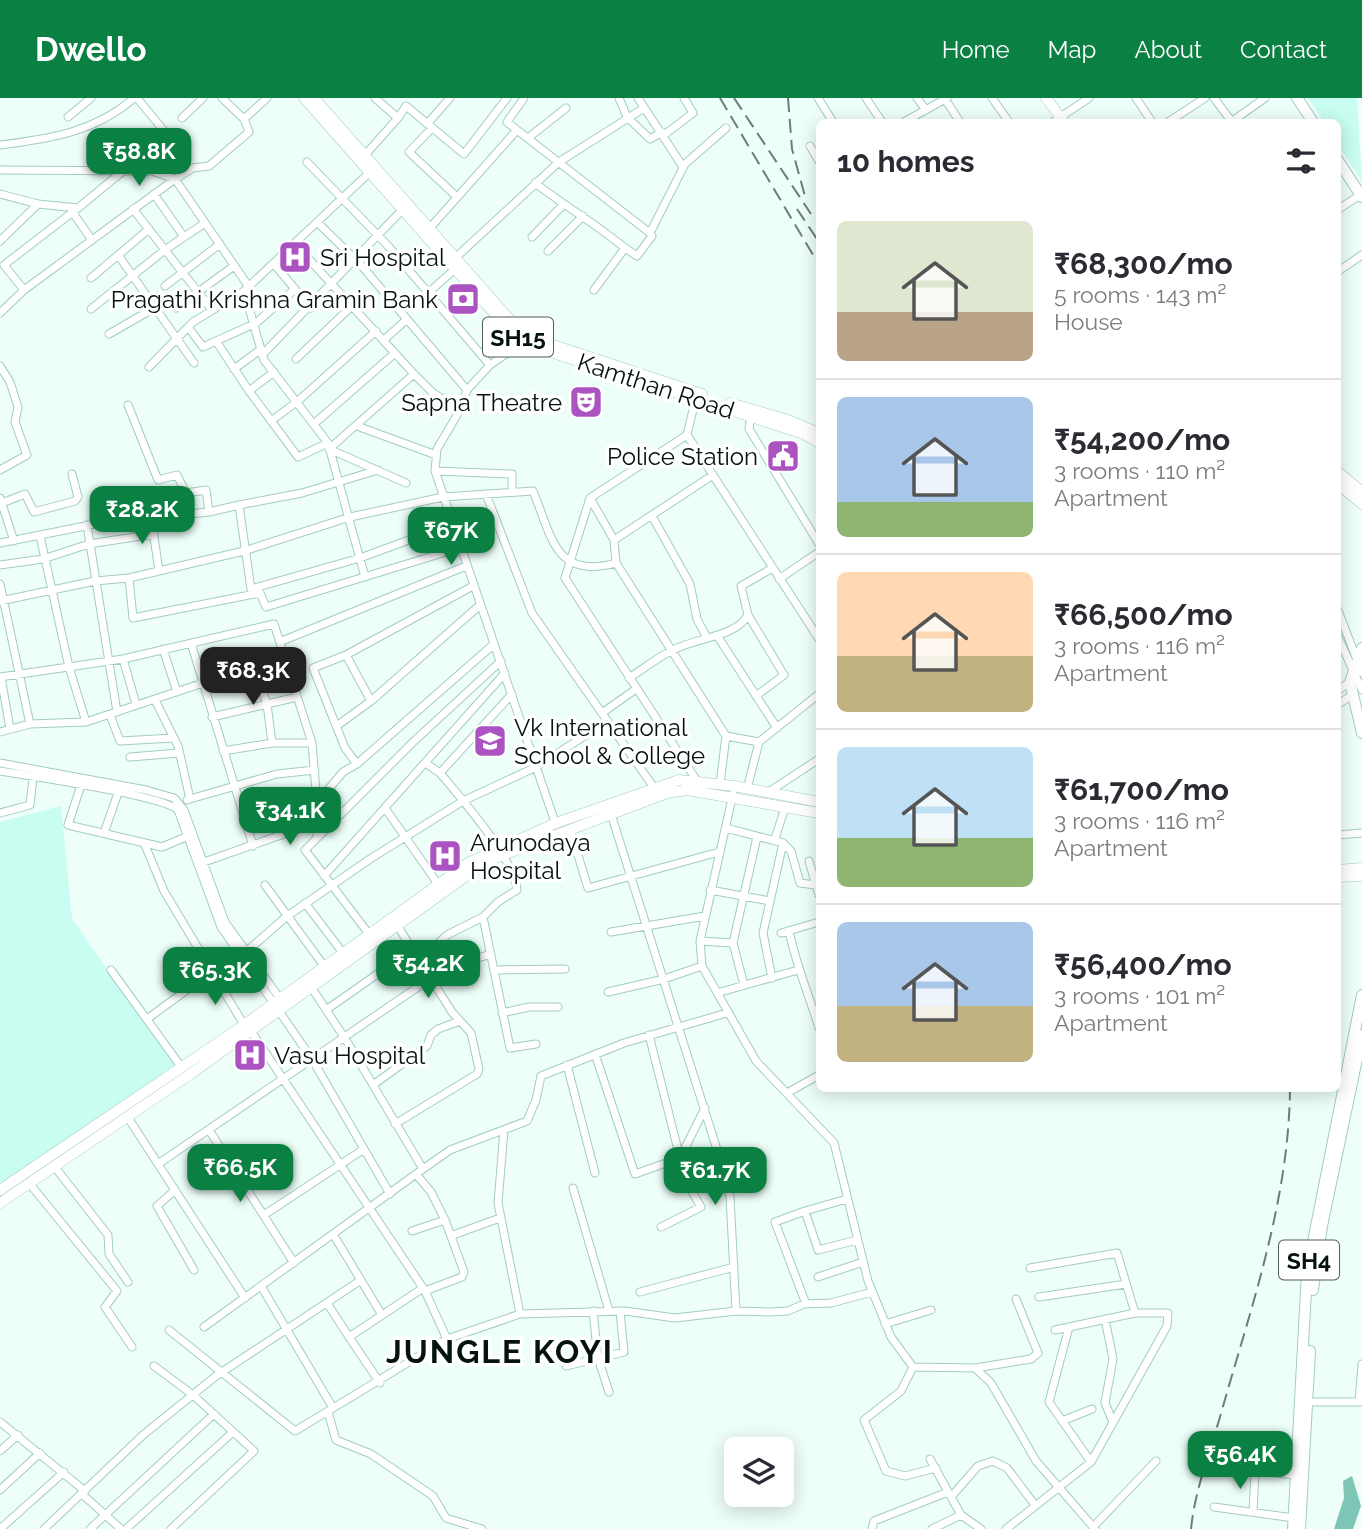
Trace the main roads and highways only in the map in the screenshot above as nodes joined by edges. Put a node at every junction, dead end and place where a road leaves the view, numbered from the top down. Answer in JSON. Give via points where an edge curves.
{"nodes":[{"id":1,"x":304,"y":98,"type":"edge"},
{"id":2,"x":314,"y":98,"type":"edge"},
{"id":3,"x":1046,"y":98,"type":"edge"},
{"id":4,"x":1297,"y":98,"type":"edge"},
{"id":5,"x":1058,"y":119,"type":"edge"},
{"id":6,"x":1311,"y":119,"type":"edge"},
{"id":7,"x":1341,"y":165,"type":"edge"},
{"id":8,"x":1361,"y":196,"type":"edge"},
{"id":9,"x":405,"y":207,"type":"junction"},
{"id":10,"x":453,"y":264,"type":"junction"},
{"id":11,"x":752,"y":413,"type":"junction"},
{"id":12,"x":816,"y":432,"type":"edge"},
{"id":13,"x":816,"y":441,"type":"edge"},
{"id":14,"x":1341,"y":474,"type":"edge"},
{"id":15,"x":1341,"y":486,"type":"edge"},
{"id":16,"x":1362,"y":492,"type":"edge"},
{"id":17,"x":1362,"y":504,"type":"edge"},
{"id":18,"x":1362,"y":649,"type":"edge"},
{"id":19,"x":1356,"y":673,"type":"edge"},
{"id":20,"x":1357,"y":693,"type":"edge"},
{"id":21,"x":1362,"y":733,"type":"edge"},
{"id":22,"x":657,"y":791,"type":"junction"},
{"id":23,"x":816,"y":801,"type":"edge"},
{"id":24,"x":816,"y":812,"type":"edge"},
{"id":25,"x":557,"y":828,"type":"junction"},
{"id":26,"x":500,"y":851,"type":"junction"},
{"id":27,"x":1362,"y":868,"type":"edge"},
{"id":28,"x":1341,"y":870,"type":"edge"},
{"id":29,"x":1362,"y":876,"type":"edge"},
{"id":30,"x":1341,"y":877,"type":"edge"},
{"id":31,"x":1362,"y":995,"type":"edge"},
{"id":32,"x":279,"y":1005,"type":"junction"},
{"id":33,"x":248,"y":1028,"type":"junction"},
{"id":34,"x":1362,"y":1035,"type":"edge"},
{"id":35,"x":0,"y":1190,"type":"edge"},
{"id":36,"x":0,"y":1203,"type":"edge"},
{"id":37,"x":1304,"y":1402,"type":"junction"},
{"id":38,"x":1293,"y":1523,"type":"edge"},
{"id":39,"x":1300,"y":1529,"type":"edge"}],
"edges":[{"from":1,"to":9,"type":"main road","name":"Kamthan Road","number":"SH15"},
{"from":2,"to":9,"type":"main road","name":"Kamthan Road","number":"SH15"},
{"from":3,"to":5,"type":"main road"},
{"from":4,"to":6,"type":"highway"},
{"from":7,"to":8,"type":"highway"},
{"from":9,"to":10,"type":"main road","name":"Kamthan Road","number":"SH15"},
{"from":9,"to":10,"type":"main road","name":"Kamthan Road","number":"SH15","via":[[429,229]]},
{"from":10,"to":11,"type":"main road","name":"Kamthan Road","number":"SH15","via":[[521,335]]},
{"from":11,"to":12,"type":"main road","name":"Kamthan Road","number":"SH15"},
{"from":11,"to":13,"type":"main road","name":"Kamthan Road","number":"SH15"},
{"from":14,"to":16,"type":"main road"},
{"from":15,"to":17,"type":"main road"},
{"from":18,"to":19,"type":"highway"},
{"from":19,"to":20,"type":"highway"},
{"from":20,"to":21,"type":"highway"},
{"from":22,"to":23,"type":"main road","via":[[679,780],[697,781]]},
{"from":22,"to":24,"type":"main road","via":[[687,790]]},
{"from":22,"to":25,"type":"main road"},
{"from":22,"to":25,"type":"main road","via":[[611,814],[570,829]]},
{"from":25,"to":26,"type":"main road"},
{"from":26,"to":32,"type":"main road","via":[[311,987]]},
{"from":26,"to":32,"type":"main road","via":[[471,861],[324,966]]},
{"from":27,"to":28,"type":"main road"},
{"from":29,"to":30,"type":"main road"},
{"from":31,"to":37,"type":"highway","number":"SH4","via":[[1309,1261]]},
{"from":32,"to":33,"type":"main road"},
{"from":33,"to":35,"type":"main road"},
{"from":33,"to":36,"type":"main road"},
{"from":34,"to":37,"type":"highway","number":"SH4","via":[[1314,1273]]},
{"from":37,"to":38,"type":"highway","number":"SH4"},
{"from":37,"to":39,"type":"highway","number":"SH4"}]}
